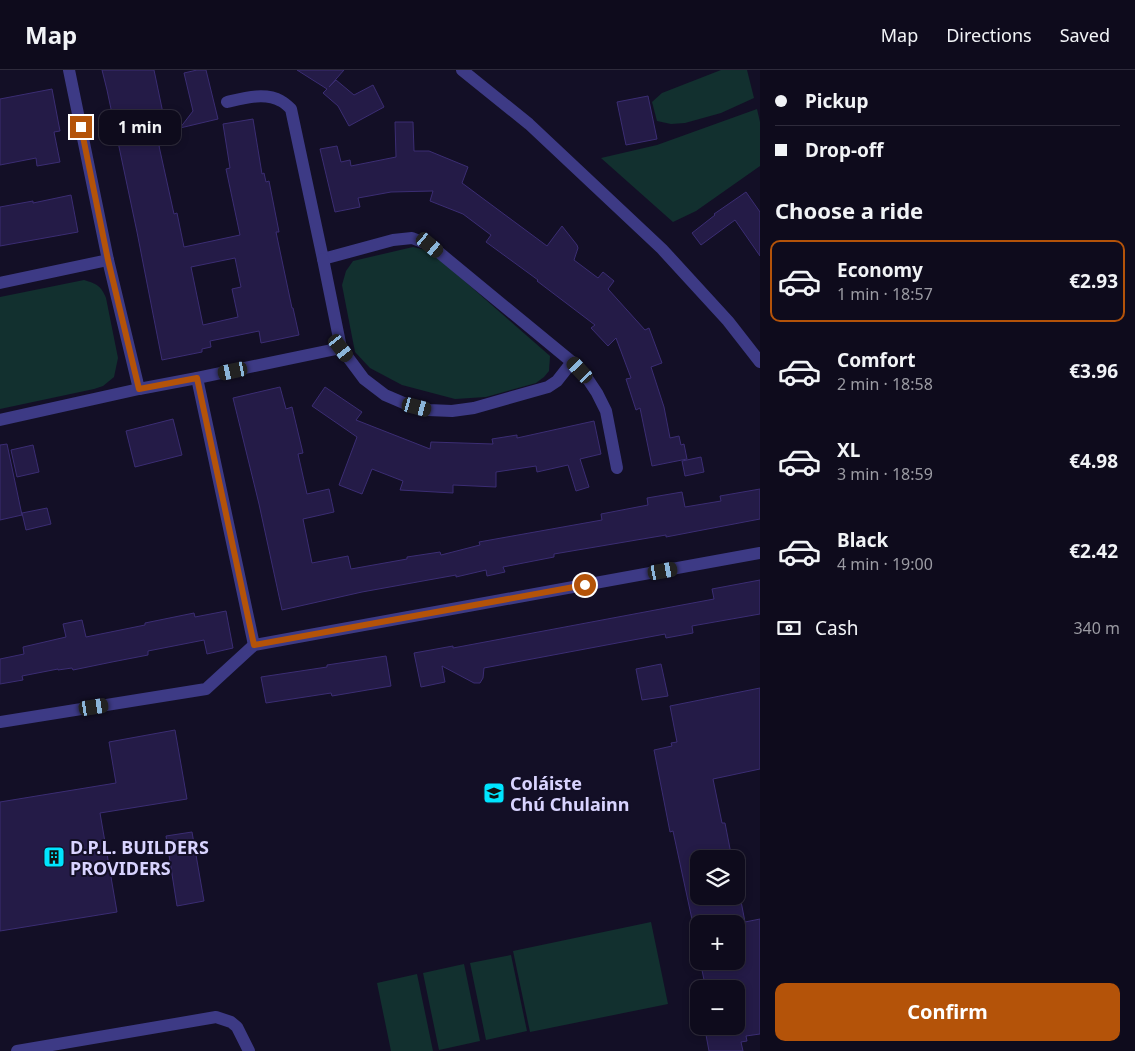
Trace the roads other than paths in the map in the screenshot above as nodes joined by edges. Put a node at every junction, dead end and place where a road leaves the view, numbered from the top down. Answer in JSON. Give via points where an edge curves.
{"nodes":[{"id":1,"x":69,"y":70,"type":"edge"},
{"id":2,"x":462,"y":70,"type":"edge"},
{"id":3,"x":227,"y":102,"type":"dead end"},
{"id":4,"x":323,"y":259,"type":"junction"},
{"id":5,"x":108,"y":260,"type":"junction"},
{"id":6,"x":0,"y":283,"type":"edge"},
{"id":7,"x":341,"y":348,"type":"junction"},
{"id":8,"x":572,"y":362,"type":"junction"},
{"id":9,"x":760,"y":362,"type":"edge"},
{"id":10,"x":197,"y":378,"type":"junction"},
{"id":11,"x":139,"y":389,"type":"junction"},
{"id":12,"x":0,"y":420,"type":"edge"},
{"id":13,"x":618,"y":468,"type":"dead end"},
{"id":14,"x":760,"y":553,"type":"edge"},
{"id":15,"x":254,"y":645,"type":"junction"},
{"id":16,"x":0,"y":722,"type":"edge"},
{"id":17,"x":17,"y":1051,"type":"edge"},
{"id":18,"x":249,"y":1051,"type":"edge"}],
"edges":[{"from":1,"to":5,"type":"street"},
{"from":2,"to":9,"type":"street","via":[[529,124],[662,249],[728,321]]},
{"from":3,"to":4,"type":"street","via":[[269,97],[291,109]]},
{"from":4,"to":7,"type":"street"},
{"from":4,"to":8,"type":"street","via":[[393,240],[412,238],[430,245]]},
{"from":5,"to":6,"type":"street"},
{"from":5,"to":11,"type":"street"},
{"from":7,"to":8,"type":"street","via":[[364,379],[386,395],[428,410],[474,408],[548,387]]},
{"from":7,"to":10,"type":"street"},
{"from":8,"to":13,"type":"street","via":[[587,378],[606,411]]},
{"from":10,"to":11,"type":"street"},
{"from":10,"to":15,"type":"street"},
{"from":11,"to":12,"type":"street"},
{"from":14,"to":15,"type":"street"},
{"from":15,"to":16,"type":"street","via":[[206,689]]},
{"from":17,"to":18,"type":"street","via":[[216,1017],[231,1022],[237,1028]]}]}
